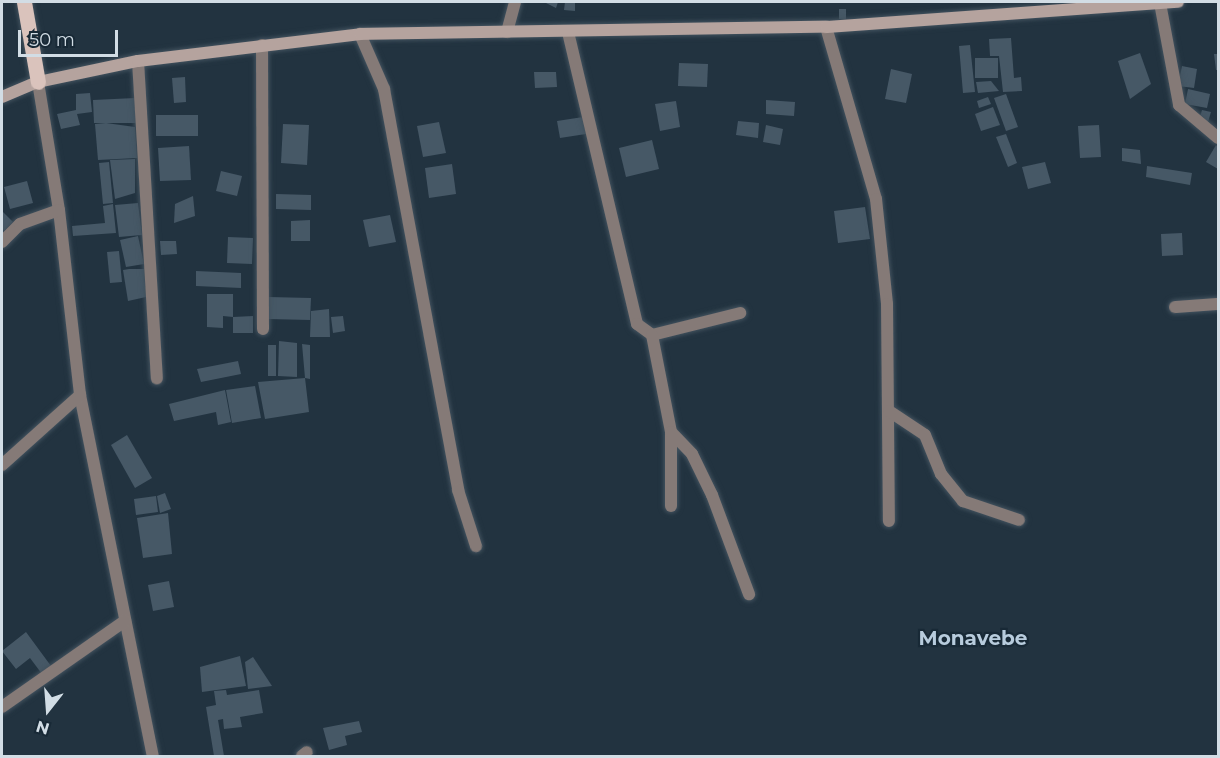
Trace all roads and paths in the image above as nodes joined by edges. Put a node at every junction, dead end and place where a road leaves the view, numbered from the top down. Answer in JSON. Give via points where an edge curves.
{"nodes":[{"id":1,"x":24,"y":2,"type":"edge"},
{"id":2,"x":515,"y":2,"type":"edge"},
{"id":3,"x":1178,"y":2,"type":"edge"},
{"id":4,"x":1160,"y":3,"type":"edge"},
{"id":5,"x":826,"y":27,"type":"junction"},
{"id":6,"x":507,"y":32,"type":"junction"},
{"id":7,"x":568,"y":32,"type":"junction"},
{"id":8,"x":360,"y":34,"type":"junction"},
{"id":9,"x":262,"y":45,"type":"junction"},
{"id":10,"x":138,"y":62,"type":"junction"},
{"id":11,"x":38,"y":82,"type":"junction"},
{"id":12,"x":2,"y":97,"type":"edge"},
{"id":13,"x":1218,"y":138,"type":"edge"},
{"id":14,"x":59,"y":210,"type":"junction"},
{"id":15,"x":2,"y":242,"type":"edge"},
{"id":16,"x":1218,"y":304,"type":"edge"},
{"id":17,"x":1176,"y":307,"type":"dead end"},
{"id":18,"x":740,"y":313,"type":"dead end"},
{"id":19,"x":264,"y":329,"type":"dead end"},
{"id":20,"x":652,"y":335,"type":"junction"},
{"id":21,"x":158,"y":378,"type":"dead end"},
{"id":22,"x":80,"y":394,"type":"junction"},
{"id":23,"x":889,"y":411,"type":"junction"},
{"id":24,"x":671,"y":432,"type":"junction"},
{"id":25,"x":2,"y":447,"type":"edge"},
{"id":26,"x":14,"y":453,"type":"junction"},
{"id":27,"x":2,"y":465,"type":"edge"},
{"id":28,"x":671,"y":506,"type":"dead end"},
{"id":29,"x":1019,"y":520,"type":"dead end"},
{"id":30,"x":889,"y":521,"type":"dead end"},
{"id":31,"x":476,"y":546,"type":"dead end"},
{"id":32,"x":749,"y":594,"type":"dead end"},
{"id":33,"x":125,"y":621,"type":"junction"},
{"id":34,"x":2,"y":707,"type":"edge"},
{"id":35,"x":153,"y":756,"type":"edge"}],
"edges":[{"from":1,"to":11,"type":"main road"},
{"from":2,"to":6,"type":"street"},
{"from":3,"to":4,"type":"main road"},
{"from":4,"to":5,"type":"main road"},
{"from":4,"to":13,"type":"street","via":[[1179,105]]},
{"from":5,"to":7,"type":"main road"},
{"from":5,"to":23,"type":"street","via":[[876,199],[887,304]]},
{"from":6,"to":7,"type":"main road"},
{"from":6,"to":8,"type":"main road"},
{"from":7,"to":20,"type":"street","via":[[612,201],[630,310]]},
{"from":8,"to":9,"type":"main road"},
{"from":8,"to":31,"type":"street","via":[[384,89],[458,490]]},
{"from":9,"to":10,"type":"main road"},
{"from":9,"to":19,"type":"street"},
{"from":10,"to":11,"type":"main road"},
{"from":10,"to":21,"type":"street"},
{"from":11,"to":12,"type":"main road"},
{"from":11,"to":14,"type":"street"},
{"from":14,"to":15,"type":"street","via":[[20,224]]},
{"from":14,"to":22,"type":"street"},
{"from":16,"to":17,"type":"street"},
{"from":18,"to":20,"type":"street"},
{"from":20,"to":24,"type":"street"},
{"from":22,"to":26,"type":"street"},
{"from":22,"to":33,"type":"street"},
{"from":23,"to":29,"type":"street","via":[[925,435],[941,474],[963,501]]},
{"from":23,"to":30,"type":"street"},
{"from":24,"to":28,"type":"street"},
{"from":24,"to":32,"type":"street","via":[[692,454],[707,485]]},
{"from":25,"to":26,"type":"street"},
{"from":26,"to":27,"type":"street"},
{"from":33,"to":34,"type":"street"},
{"from":33,"to":35,"type":"street"}]}
